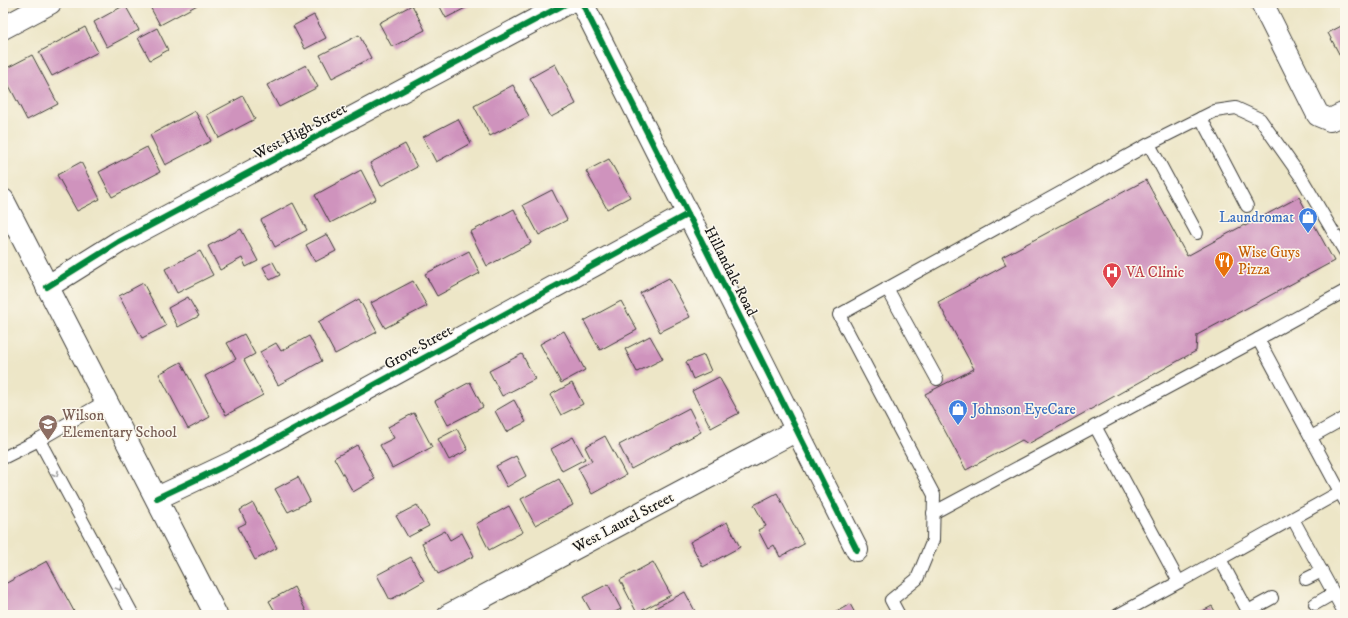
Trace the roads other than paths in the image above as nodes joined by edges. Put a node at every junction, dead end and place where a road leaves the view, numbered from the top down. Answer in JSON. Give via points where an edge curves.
{"nodes":[{"id":1,"x":50,"y":3,"type":"edge"},
{"id":2,"x":567,"y":3,"type":"edge"},
{"id":3,"x":582,"y":3,"type":"edge"},
{"id":4,"x":1262,"y":3,"type":"edge"},
{"id":5,"x":3,"y":28,"type":"edge"},
{"id":6,"x":1338,"y":116,"type":"edge"},
{"id":7,"x":1201,"y":118,"type":"junction"},
{"id":8,"x":1150,"y":144,"type":"junction"},
{"id":9,"x":3,"y":200,"type":"edge"},
{"id":10,"x":1247,"y":206,"type":"dead end"},
{"id":11,"x":688,"y":214,"type":"junction"},
{"id":12,"x":1197,"y":233,"type":"dead end"},
{"id":13,"x":1345,"y":252,"type":"edge"},
{"id":14,"x":47,"y":287,"type":"junction"},
{"id":15,"x":887,"y":288,"type":"junction"},
{"id":16,"x":1345,"y":291,"type":"edge"},
{"id":17,"x":1258,"y":339,"type":"junction"},
{"id":18,"x":937,"y":379,"type":"dead end"},
{"id":19,"x":106,"y":401,"type":"junction"},
{"id":20,"x":1345,"y":418,"type":"edge"},
{"id":21,"x":1095,"y":426,"type":"junction"},
{"id":22,"x":797,"y":430,"type":"junction"},
{"id":23,"x":1311,"y":437,"type":"junction"},
{"id":24,"x":38,"y":440,"type":"junction"},
{"id":25,"x":3,"y":458,"type":"edge"},
{"id":26,"x":1343,"y":497,"type":"edge"},
{"id":27,"x":157,"y":498,"type":"junction"},
{"id":28,"x":933,"y":513,"type":"junction"},
{"id":29,"x":1293,"y":518,"type":"junction"},
{"id":30,"x":857,"y":550,"type":"dead end"},
{"id":31,"x":1220,"y":559,"type":"junction"},
{"id":32,"x":1322,"y":571,"type":"junction"},
{"id":33,"x":1306,"y":580,"type":"dead end"},
{"id":34,"x":1179,"y":582,"type":"junction"},
{"id":35,"x":1334,"y":593,"type":"junction"},
{"id":36,"x":1272,"y":598,"type":"dead end"},
{"id":37,"x":1315,"y":604,"type":"dead end"},
{"id":38,"x":1249,"y":613,"type":"edge"},
{"id":39,"x":1345,"y":614,"type":"edge"},
{"id":40,"x":133,"y":615,"type":"edge"},
{"id":41,"x":216,"y":615,"type":"edge"},
{"id":42,"x":449,"y":615,"type":"edge"},
{"id":43,"x":899,"y":615,"type":"edge"},
{"id":44,"x":1118,"y":615,"type":"edge"}],
"edges":[{"from":1,"to":5,"type":"street"},
{"from":2,"to":14,"type":"street","name":"West High Street","via":[[119,242]]},
{"from":3,"to":11,"type":"street","name":"Hillandale Road"},
{"from":4,"to":6,"type":"street","via":[[1318,115]]},
{"from":7,"to":8,"type":"lane"},
{"from":7,"to":10,"type":"lane"},
{"from":7,"to":13,"type":"lane","via":[[1215,111],[1236,108],[1260,119],[1301,176]]},
{"from":8,"to":12,"type":"lane"},
{"from":8,"to":15,"type":"lane"},
{"from":9,"to":14,"type":"street"},
{"from":11,"to":22,"type":"street","name":"Hillandale Road"},
{"from":11,"to":27,"type":"street","name":"Grove Street","via":[[233,462]]},
{"from":14,"to":19,"type":"street"},
{"from":15,"to":18,"type":"lane"},
{"from":15,"to":28,"type":"lane","via":[[839,315],[934,495]]},
{"from":16,"to":17,"type":"lane"},
{"from":17,"to":21,"type":"lane"},
{"from":17,"to":23,"type":"lane"},
{"from":19,"to":24,"type":"lane"},
{"from":19,"to":27,"type":"street"},
{"from":20,"to":23,"type":"lane"},
{"from":21,"to":28,"type":"lane"},
{"from":21,"to":34,"type":"lane"},
{"from":22,"to":30,"type":"street","name":"Hillandale Road"},
{"from":22,"to":42,"type":"street","name":"West Laurel Street"},
{"from":23,"to":26,"type":"lane"},
{"from":24,"to":25,"type":"lane"},
{"from":24,"to":40,"type":"lane","one_way":true},
{"from":26,"to":29,"type":"lane"},
{"from":27,"to":41,"type":"street"},
{"from":28,"to":43,"type":"lane","via":[[933,540],[917,579],[891,600]]},
{"from":29,"to":31,"type":"lane"},
{"from":29,"to":32,"type":"lane"},
{"from":31,"to":34,"type":"lane"},
{"from":31,"to":38,"type":"lane"},
{"from":32,"to":33,"type":"lane"},
{"from":32,"to":35,"type":"lane"},
{"from":34,"to":44,"type":"lane"},
{"from":35,"to":37,"type":"lane"},
{"from":35,"to":39,"type":"lane"},
{"from":36,"to":38,"type":"lane"}]}
